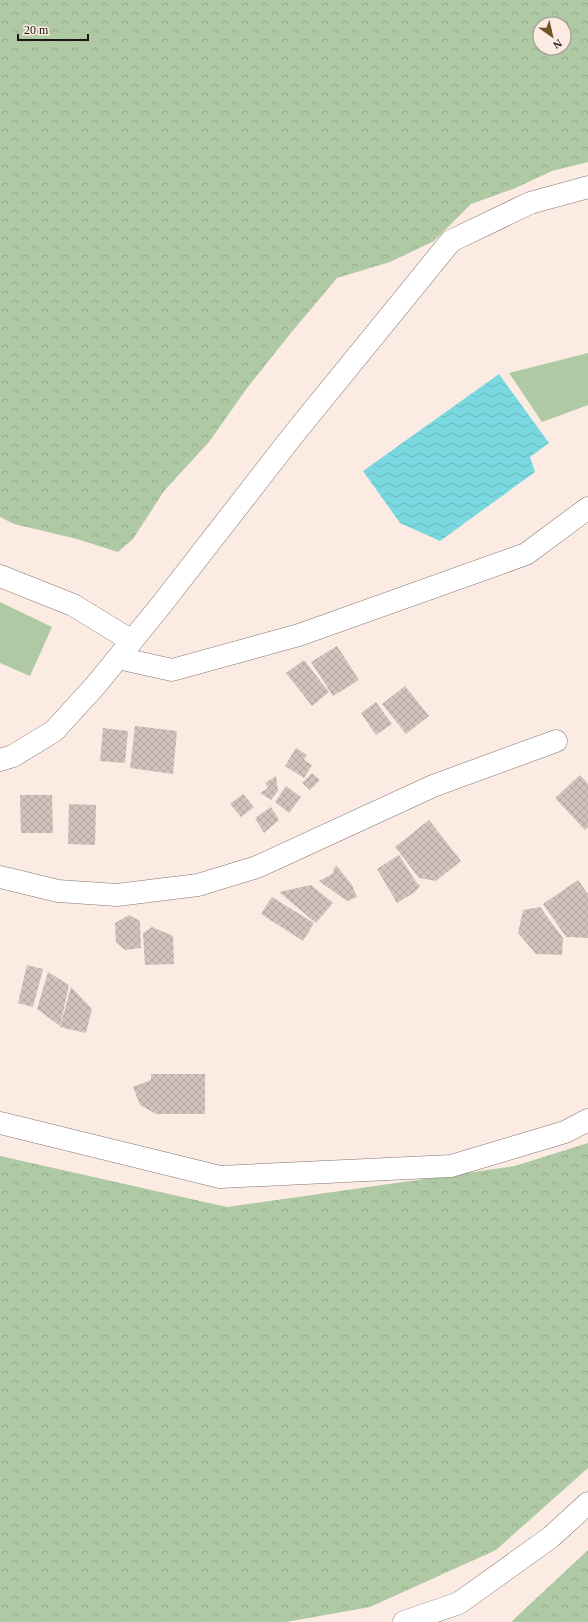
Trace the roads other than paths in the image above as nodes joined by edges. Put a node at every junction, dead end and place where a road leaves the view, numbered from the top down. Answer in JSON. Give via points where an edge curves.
{"nodes":[{"id":1,"x":588,"y":187,"type":"edge"},
{"id":2,"x":588,"y":508,"type":"edge"},
{"id":3,"x":0,"y":576,"type":"edge"},
{"id":4,"x":132,"y":641,"type":"junction"},
{"id":5,"x":118,"y":658,"type":"junction"},
{"id":6,"x":556,"y":741,"type":"dead end"},
{"id":7,"x":0,"y":760,"type":"edge"},
{"id":8,"x":0,"y":877,"type":"edge"},
{"id":9,"x":588,"y":1120,"type":"edge"},
{"id":10,"x":0,"y":1123,"type":"edge"},
{"id":11,"x":588,"y":1503,"type":"edge"},
{"id":12,"x":404,"y":1622,"type":"edge"}],
"edges":[{"from":1,"to":4,"type":"street","via":[[530,203],[450,241],[294,434]]},
{"from":2,"to":5,"type":"street","via":[[526,554],[299,635],[172,670]]},
{"from":3,"to":4,"type":"street","via":[[73,605]]},
{"from":4,"to":5,"type":"street"},
{"from":5,"to":7,"type":"street","via":[[54,731],[14,756]]},
{"from":6,"to":8,"type":"street","via":[[433,786],[257,867],[198,885],[117,895],[58,891]]},
{"from":9,"to":10,"type":"street","via":[[565,1132],[451,1166],[220,1177]]},
{"from":11,"to":12,"type":"street","via":[[551,1537],[459,1603]]}]}
